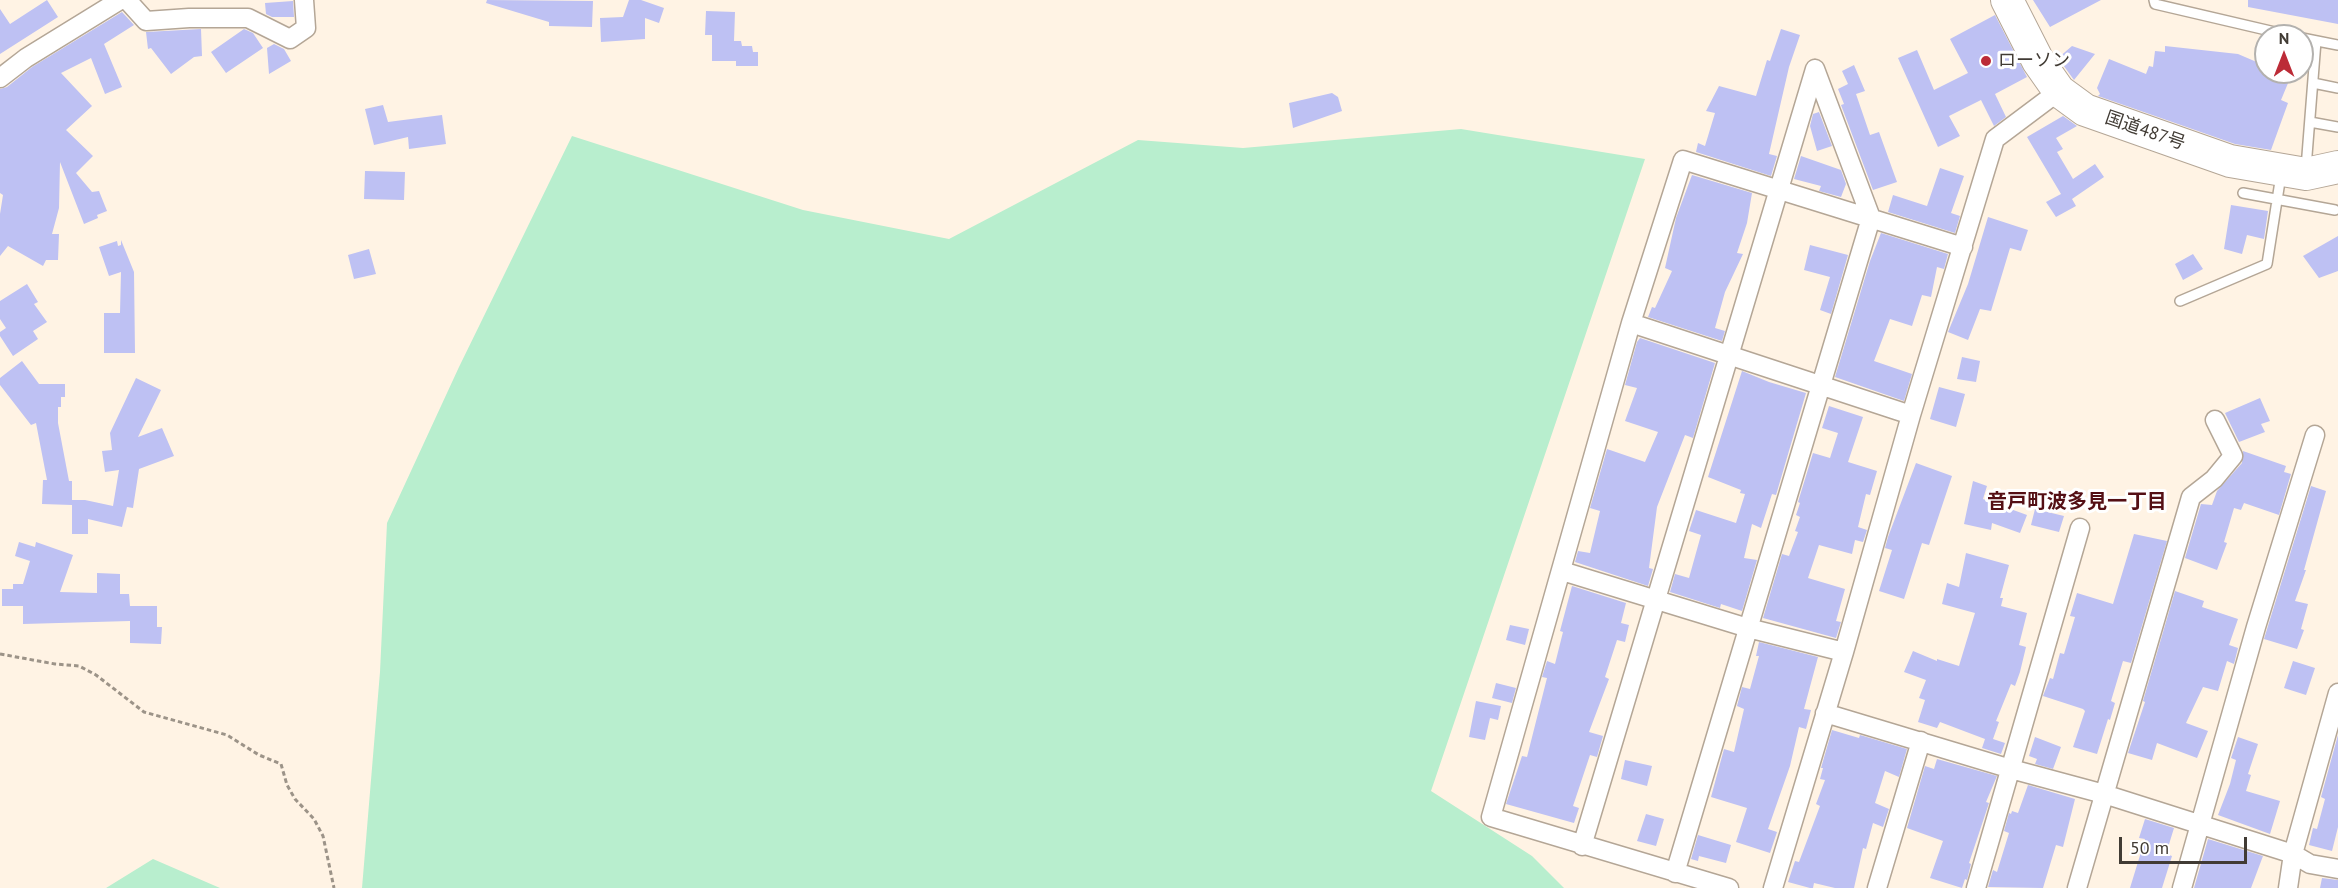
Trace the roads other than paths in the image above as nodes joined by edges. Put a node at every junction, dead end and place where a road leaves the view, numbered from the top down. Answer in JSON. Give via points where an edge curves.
{"nodes":[{"id":1,"x":120,"y":0,"type":"edge"},
{"id":2,"x":127,"y":0,"type":"edge"},
{"id":3,"x":304,"y":0,"type":"edge"},
{"id":4,"x":2007,"y":0,"type":"edge"},
{"id":5,"x":2154,"y":0,"type":"edge"},
{"id":6,"x":2254,"y":27,"type":"edge"},
{"id":7,"x":2316,"y":41,"type":"joint"},
{"id":8,"x":2338,"y":45,"type":"edge"},
{"id":9,"x":2314,"y":69,"type":"edge"},
{"id":10,"x":0,"y":78,"type":"edge"},
{"id":11,"x":2314,"y":83,"type":"edge"},
{"id":12,"x":2313,"y":84,"type":"edge"},
{"id":13,"x":2338,"y":88,"type":"edge"},
{"id":14,"x":2059,"y":91,"type":"junction"},
{"id":15,"x":2310,"y":122,"type":"junction"},
{"id":16,"x":2338,"y":127,"type":"edge"},
{"id":17,"x":2338,"y":167,"type":"edge"},
{"id":18,"x":2288,"y":180,"type":"junction"},
{"id":19,"x":1779,"y":189,"type":"junction"},
{"id":20,"x":2243,"y":193,"type":"dead end"},
{"id":21,"x":2335,"y":210,"type":"dead end"},
{"id":22,"x":1871,"y":218,"type":"junction"},
{"id":23,"x":1963,"y":247,"type":"junction"},
{"id":24,"x":2180,"y":301,"type":"dead end"},
{"id":25,"x":1631,"y":323,"type":"junction"},
{"id":26,"x":1729,"y":357,"type":"junction"},
{"id":27,"x":1820,"y":384,"type":"junction"},
{"id":28,"x":1911,"y":415,"type":"junction"},
{"id":29,"x":2216,"y":420,"type":"dead end"},
{"id":30,"x":2315,"y":435,"type":"dead end"},
{"id":31,"x":2080,"y":528,"type":"dead end"},
{"id":32,"x":1562,"y":571,"type":"junction"},
{"id":33,"x":1657,"y":601,"type":"junction"},
{"id":34,"x":1748,"y":628,"type":"junction"},
{"id":35,"x":1844,"y":652,"type":"junction"},
{"id":36,"x":2338,"y":693,"type":"edge"},
{"id":37,"x":1825,"y":713,"type":"junction"},
{"id":38,"x":1921,"y":741,"type":"junction"},
{"id":39,"x":2011,"y":769,"type":"junction"},
{"id":40,"x":2104,"y":794,"type":"junction"},
{"id":41,"x":2199,"y":824,"type":"junction"},
{"id":42,"x":1582,"y":846,"type":"junction"},
{"id":43,"x":2293,"y":854,"type":"junction"},
{"id":44,"x":2338,"y":869,"type":"edge"},
{"id":45,"x":1675,"y":873,"type":"junction"},
{"id":46,"x":1729,"y":888,"type":"edge"},
{"id":47,"x":1773,"y":888,"type":"edge"},
{"id":48,"x":1877,"y":888,"type":"edge"},
{"id":49,"x":1976,"y":888,"type":"edge"},
{"id":50,"x":2077,"y":888,"type":"edge"},
{"id":51,"x":2182,"y":888,"type":"edge"},
{"id":52,"x":2288,"y":888,"type":"edge"}],
"edges":[{"from":1,"to":10,"type":"street"},
{"from":2,"to":3,"type":"street","via":[[146,21],[248,18],[290,39],[306,28]]},
{"from":4,"to":14,"type":"highway","name":"国道487号","via":[[2038,61]]},
{"from":5,"to":6,"type":"lane","via":[[2154,4]]},
{"from":7,"to":8,"type":"lane"},
{"from":7,"to":9,"type":"lane"},
{"from":11,"to":13,"type":"lane"},
{"from":12,"to":15,"type":"lane"},
{"from":14,"to":18,"type":"highway","name":"国道487号","via":[[2085,110]]},
{"from":14,"to":23,"type":"street","via":[[1995,139]]},
{"from":15,"to":16,"type":"lane"},
{"from":15,"to":18,"type":"lane"},
{"from":17,"to":18,"type":"highway","name":"国道487号"},
{"from":18,"to":20,"type":"lane"},
{"from":18,"to":21,"type":"lane"},
{"from":18,"to":24,"type":"lane","via":[[2267,264]]},
{"from":19,"to":22,"type":"street"},
{"from":19,"to":22,"type":"street","via":[[1815,69]]},
{"from":19,"to":25,"type":"street","via":[[1683,160]]},
{"from":19,"to":26,"type":"street"},
{"from":22,"to":23,"type":"street"},
{"from":22,"to":27,"type":"street"},
{"from":23,"to":28,"type":"street"},
{"from":25,"to":26,"type":"street"},
{"from":25,"to":32,"type":"street"},
{"from":26,"to":27,"type":"street"},
{"from":26,"to":33,"type":"street"},
{"from":27,"to":28,"type":"street"},
{"from":27,"to":34,"type":"street"},
{"from":28,"to":35,"type":"street"},
{"from":29,"to":40,"type":"street","via":[[2233,456],[2214,479],[2191,497]]},
{"from":30,"to":41,"type":"street"},
{"from":31,"to":39,"type":"street"},
{"from":32,"to":33,"type":"street"},
{"from":32,"to":42,"type":"street","via":[[1491,817]]},
{"from":33,"to":34,"type":"street"},
{"from":33,"to":42,"type":"street"},
{"from":34,"to":35,"type":"street"},
{"from":34,"to":45,"type":"street"},
{"from":35,"to":37,"type":"street"},
{"from":36,"to":43,"type":"street"},
{"from":37,"to":38,"type":"street"},
{"from":37,"to":47,"type":"street"},
{"from":38,"to":39,"type":"street"},
{"from":38,"to":48,"type":"street"},
{"from":39,"to":40,"type":"street"},
{"from":39,"to":49,"type":"street"},
{"from":40,"to":41,"type":"street"},
{"from":40,"to":50,"type":"street"},
{"from":41,"to":43,"type":"street"},
{"from":41,"to":51,"type":"street"},
{"from":42,"to":45,"type":"street"},
{"from":43,"to":44,"type":"street","via":[[2310,864]]},
{"from":43,"to":52,"type":"street"},
{"from":45,"to":46,"type":"street"}]}
